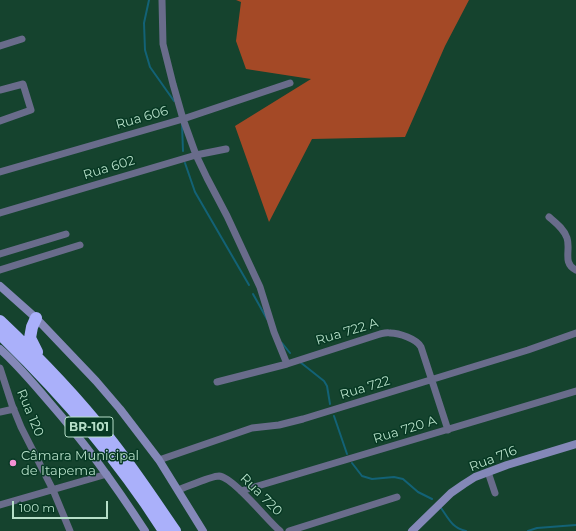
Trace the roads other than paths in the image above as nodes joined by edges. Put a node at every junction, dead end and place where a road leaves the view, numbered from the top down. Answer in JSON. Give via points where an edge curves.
{"nodes":[{"id":1,"x":162,"y":0,"type":"edge"},
{"id":2,"x":22,"y":39,"type":"dead end"},
{"id":3,"x":0,"y":46,"type":"edge"},
{"id":4,"x":290,"y":83,"type":"dead end"},
{"id":5,"x":0,"y":90,"type":"edge"},
{"id":6,"x":183,"y":119,"type":"junction"},
{"id":7,"x":0,"y":121,"type":"edge"},
{"id":8,"x":226,"y":149,"type":"dead end"},
{"id":9,"x":196,"y":155,"type":"junction"},
{"id":10,"x":0,"y":172,"type":"edge"},
{"id":11,"x":0,"y":213,"type":"edge"},
{"id":12,"x":549,"y":217,"type":"dead end"},
{"id":13,"x":66,"y":234,"type":"dead end"},
{"id":14,"x":80,"y":245,"type":"dead end"},
{"id":15,"x":0,"y":254,"type":"edge"},
{"id":16,"x":0,"y":270,"type":"edge"},
{"id":17,"x":576,"y":270,"type":"edge"},
{"id":18,"x":0,"y":286,"type":"edge"},
{"id":19,"x":36,"y":318,"type":"junction"},
{"id":20,"x":0,"y":321,"type":"edge"},
{"id":21,"x":576,"y":333,"type":"edge"},
{"id":22,"x":0,"y":334,"type":"edge"},
{"id":23,"x":0,"y":349,"type":"edge"},
{"id":24,"x":4,"y":356,"type":"edge"},
{"id":25,"x":42,"y":362,"type":"junction"},
{"id":26,"x":287,"y":364,"type":"junction"},
{"id":27,"x":0,"y":368,"type":"edge"},
{"id":28,"x":432,"y":380,"type":"junction"},
{"id":29,"x":217,"y":382,"type":"dead end"},
{"id":30,"x":576,"y":391,"type":"edge"},
{"id":31,"x":14,"y":409,"type":"junction"},
{"id":32,"x":0,"y":412,"type":"edge"},
{"id":33,"x":448,"y":430,"type":"junction"},
{"id":34,"x":576,"y":444,"type":"edge"},
{"id":35,"x":159,"y":460,"type":"junction"},
{"id":36,"x":488,"y":472,"type":"junction"},
{"id":37,"x":107,"y":474,"type":"junction"},
{"id":38,"x":53,"y":490,"type":"junction"},
{"id":39,"x":178,"y":490,"type":"junction"},
{"id":40,"x":241,"y":491,"type":"junction"},
{"id":41,"x":495,"y":493,"type":"dead end"},
{"id":42,"x":397,"y":497,"type":"dead end"},
{"id":43,"x":0,"y":505,"type":"edge"},
{"id":44,"x":70,"y":531,"type":"edge"},
{"id":45,"x":145,"y":531,"type":"edge"},
{"id":46,"x":164,"y":531,"type":"edge"},
{"id":47,"x":175,"y":531,"type":"edge"},
{"id":48,"x":203,"y":531,"type":"edge"},
{"id":49,"x":280,"y":531,"type":"edge"},
{"id":50,"x":289,"y":531,"type":"edge"},
{"id":51,"x":412,"y":531,"type":"edge"}],
"edges":[{"from":1,"to":6,"type":"street","via":[[163,44]]},
{"from":2,"to":3,"type":"street"},
{"from":4,"to":6,"type":"street","name":"Rua 606"},
{"from":5,"to":7,"type":"street","via":[[22,84],[31,110]]},
{"from":6,"to":9,"type":"street"},
{"from":6,"to":10,"type":"street","name":"Rua 606"},
{"from":8,"to":9,"type":"street","name":"Rua 602"},
{"from":9,"to":11,"type":"street","name":"Rua 602"},
{"from":9,"to":26,"type":"street","via":[[260,287]]},
{"from":12,"to":17,"type":"street","via":[[566,235],[568,259],[570,266]]},
{"from":13,"to":15,"type":"street"},
{"from":14,"to":16,"type":"street"},
{"from":18,"to":19,"type":"main road"},
{"from":19,"to":25,"type":"highway","via":[[30,338]]},
{"from":19,"to":35,"type":"main road","via":[[96,381]]},
{"from":20,"to":25,"type":"highway","number":"BR-101"},
{"from":21,"to":28,"type":"street","name":"Rua 722"},
{"from":22,"to":46,"type":"highway","number":"BR-101","via":[[93,432]]},
{"from":23,"to":24,"type":"main road"},
{"from":24,"to":37,"type":"main road","via":[[36,386]]},
{"from":25,"to":47,"type":"highway","number":"BR-101","via":[[108,437]]},
{"from":26,"to":28,"type":"street","name":"Rua 722 A","via":[[391,332],[414,339],[420,344]]},
{"from":26,"to":29,"type":"street","name":"Rua 722 A"},
{"from":27,"to":31,"type":"street","name":"Rua 120"},
{"from":28,"to":33,"type":"street","name":"Rua 722 A"},
{"from":28,"to":35,"type":"street","name":"Rua 722","via":[[291,422],[252,428]]},
{"from":30,"to":33,"type":"street","name":"Rua 720 A"},
{"from":31,"to":32,"type":"street"},
{"from":31,"to":38,"type":"street","name":"Rua 120"},
{"from":33,"to":40,"type":"street","name":"Rua 720 A"},
{"from":34,"to":36,"type":"main road","name":"Rua 716"},
{"from":35,"to":39,"type":"main road"},
{"from":36,"to":41,"type":"street"},
{"from":36,"to":51,"type":"main road","name":"Rua 716","via":[[455,490]]},
{"from":37,"to":38,"type":"street"},
{"from":37,"to":45,"type":"main road"},
{"from":38,"to":43,"type":"street"},
{"from":38,"to":44,"type":"street","name":"Rua 120"},
{"from":39,"to":40,"type":"street","name":"Rua 720","via":[[219,476]]},
{"from":39,"to":48,"type":"main road"},
{"from":40,"to":49,"type":"street","name":"Rua 720"},
{"from":42,"to":50,"type":"street","name":"Rua 720"}]}
